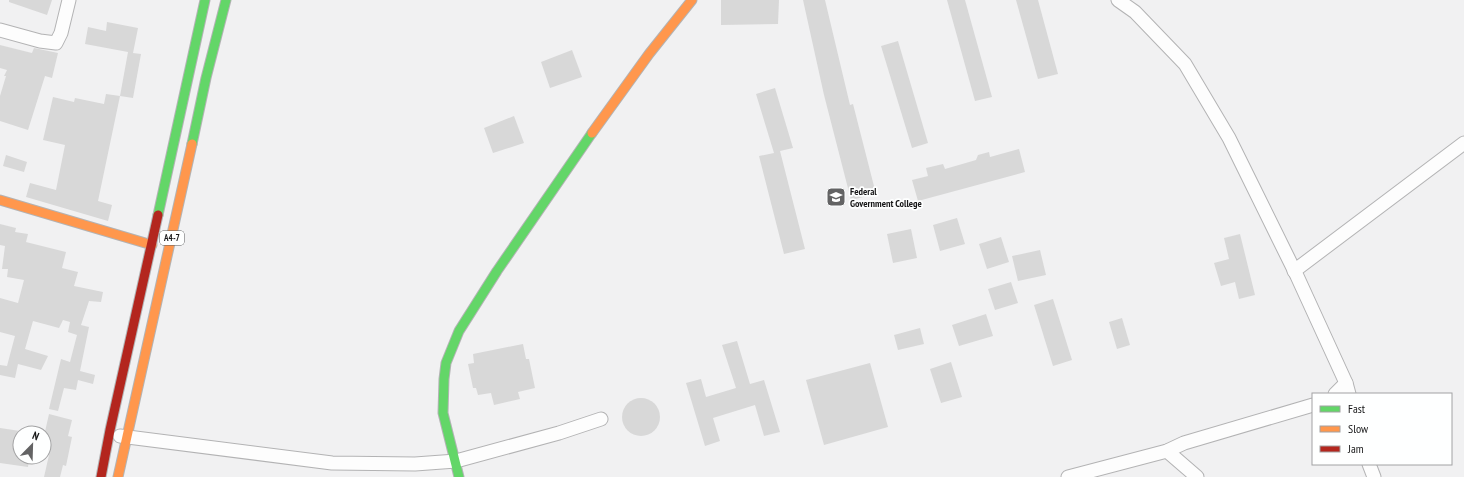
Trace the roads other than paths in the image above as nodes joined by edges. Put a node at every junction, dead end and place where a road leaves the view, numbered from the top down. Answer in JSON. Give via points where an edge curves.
{"nodes":[{"id":1,"x":69,"y":0,"type":"edge"},
{"id":2,"x":206,"y":0,"type":"edge"},
{"id":3,"x":226,"y":0,"type":"edge"},
{"id":4,"x":692,"y":0,"type":"edge"},
{"id":5,"x":1118,"y":0,"type":"edge"},
{"id":6,"x":0,"y":30,"type":"edge"},
{"id":7,"x":1464,"y":143,"type":"edge"},
{"id":8,"x":0,"y":200,"type":"edge"},
{"id":9,"x":152,"y":245,"type":"junction"},
{"id":10,"x":1294,"y":271,"type":"junction"},
{"id":11,"x":1348,"y":388,"type":"edge"},
{"id":12,"x":1338,"y":393,"type":"edge"},
{"id":13,"x":1312,"y":405,"type":"edge"},
{"id":14,"x":601,"y":419,"type":"dead end"},
{"id":15,"x":109,"y":433,"type":"junction"},
{"id":16,"x":127,"y":438,"type":"junction"},
{"id":17,"x":1167,"y":450,"type":"junction"},
{"id":18,"x":456,"y":461,"type":"junction"},
{"id":19,"x":1369,"y":465,"type":"edge"},
{"id":20,"x":101,"y":477,"type":"edge"},
{"id":21,"x":118,"y":477,"type":"edge"},
{"id":22,"x":459,"y":477,"type":"edge"},
{"id":23,"x":1068,"y":477,"type":"edge"},
{"id":24,"x":1197,"y":477,"type":"edge"},
{"id":25,"x":1374,"y":477,"type":"edge"}],
"edges":[{"from":1,"to":6,"type":"street","via":[[56,43]]},
{"from":2,"to":9,"type":"main road","number":"A4-7"},
{"from":3,"to":16,"type":"main road","number":"A4-7","via":[[206,78]]},
{"from":4,"to":18,"type":"main road","via":[[649,54],[573,160],[459,331],[446,363],[443,413]]},
{"from":5,"to":10,"type":"street","via":[[1135,12],[1185,64],[1229,138]]},
{"from":7,"to":10,"type":"street"},
{"from":8,"to":9,"type":"main road"},
{"from":9,"to":15,"type":"main road","number":"A4-7"},
{"from":10,"to":11,"type":"street"},
{"from":11,"to":12,"type":"street"},
{"from":13,"to":17,"type":"street"},
{"from":14,"to":18,"type":"street"},
{"from":15,"to":16,"type":"street"},
{"from":15,"to":20,"type":"main road","number":"A4-7"},
{"from":16,"to":18,"type":"street","via":[[332,463],[415,464]]},
{"from":16,"to":21,"type":"main road","number":"A4-7"},
{"from":17,"to":23,"type":"street"},
{"from":17,"to":24,"type":"street"},
{"from":18,"to":22,"type":"main road"},
{"from":19,"to":25,"type":"street"}]}
